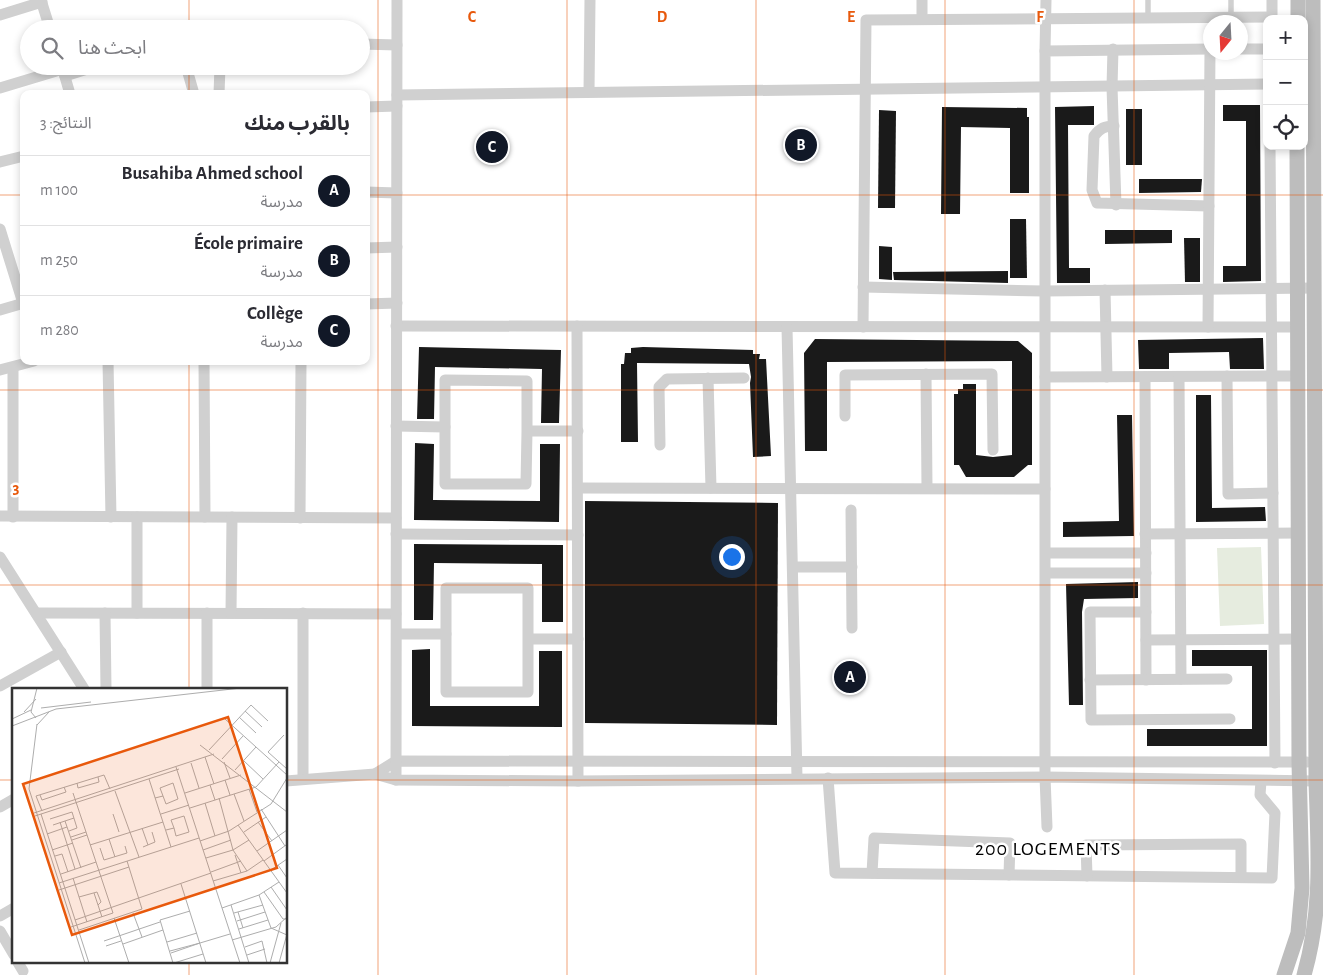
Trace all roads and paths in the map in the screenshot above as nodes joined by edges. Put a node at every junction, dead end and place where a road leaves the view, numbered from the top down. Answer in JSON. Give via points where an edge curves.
{"nodes":[{"id":1,"x":397,"y":0,"type":"edge"},
{"id":2,"x":590,"y":0,"type":"edge"},
{"id":3,"x":922,"y":0,"type":"edge"},
{"id":4,"x":1046,"y":0,"type":"edge"},
{"id":5,"x":1148,"y":0,"type":"edge"},
{"id":6,"x":1231,"y":0,"type":"edge"},
{"id":7,"x":1272,"y":0,"type":"edge"},
{"id":8,"x":1298,"y":0,"type":"edge"},
{"id":9,"x":1313,"y":0,"type":"edge"},
{"id":10,"x":42,"y":1,"type":"edge"},
{"id":11,"x":922,"y":14,"type":"dead end"},
{"id":12,"x":0,"y":15,"type":"edge"},
{"id":13,"x":1231,"y":15,"type":"edge"},
{"id":14,"x":1272,"y":15,"type":"edge"},
{"id":15,"x":1298,"y":15,"type":"edge"},
{"id":16,"x":1148,"y":18,"type":"junction"},
{"id":17,"x":1203,"y":18,"type":"edge"},
{"id":18,"x":1248,"y":18,"type":"edge"},
{"id":19,"x":1263,"y":18,"type":"edge"},
{"id":20,"x":1046,"y":19,"type":"junction"},
{"id":21,"x":47,"y":20,"type":"edge"},
{"id":22,"x":370,"y":44,"type":"edge"},
{"id":23,"x":397,"y":45,"type":"junction"},
{"id":24,"x":1309,"y":48,"type":"edge"},
{"id":25,"x":1113,"y":49,"type":"junction"},
{"id":26,"x":1203,"y":49,"type":"edge"},
{"id":27,"x":1248,"y":49,"type":"edge"},
{"id":28,"x":1263,"y":49,"type":"edge"},
{"id":29,"x":1045,"y":51,"type":"junction"},
{"id":30,"x":1210,"y":60,"type":"edge"},
{"id":31,"x":46,"y":75,"type":"edge"},
{"id":32,"x":64,"y":75,"type":"edge"},
{"id":33,"x":189,"y":75,"type":"edge"},
{"id":34,"x":220,"y":75,"type":"edge"},
{"id":35,"x":1263,"y":84,"type":"edge"},
{"id":36,"x":1210,"y":85,"type":"junction"},
{"id":37,"x":1043,"y":87,"type":"junction"},
{"id":38,"x":1112,"y":87,"type":"junction"},
{"id":39,"x":0,"y":88,"type":"edge"},
{"id":40,"x":865,"y":89,"type":"junction"},
{"id":41,"x":69,"y":90,"type":"edge"},
{"id":42,"x":193,"y":90,"type":"edge"},
{"id":43,"x":219,"y":90,"type":"edge"},
{"id":44,"x":590,"y":92,"type":"junction"},
{"id":45,"x":397,"y":101,"type":"junction"},
{"id":46,"x":370,"y":106,"type":"edge"},
{"id":47,"x":1114,"y":126,"type":"junction"},
{"id":48,"x":1270,"y":150,"type":"edge"},
{"id":49,"x":1298,"y":150,"type":"edge"},
{"id":50,"x":20,"y":157,"type":"edge"},
{"id":51,"x":0,"y":162,"type":"edge"},
{"id":52,"x":370,"y":192,"type":"edge"},
{"id":53,"x":396,"y":193,"type":"junction"},
{"id":54,"x":1116,"y":205,"type":"junction"},
{"id":55,"x":1209,"y":206,"type":"junction"},
{"id":56,"x":0,"y":229,"type":"edge"},
{"id":57,"x":397,"y":247,"type":"junction"},
{"id":58,"x":370,"y":248,"type":"edge"},
{"id":59,"x":863,"y":287,"type":"junction"},
{"id":60,"x":1209,"y":288,"type":"junction"},
{"id":61,"x":1271,"y":288,"type":"junction"},
{"id":62,"x":1297,"y":288,"type":"junction"},
{"id":63,"x":1315,"y":288,"type":"junction"},
{"id":64,"x":1105,"y":290,"type":"junction"},
{"id":65,"x":1044,"y":291,"type":"junction"},
{"id":66,"x":20,"y":293,"type":"edge"},
{"id":67,"x":396,"y":303,"type":"junction"},
{"id":68,"x":20,"y":304,"type":"edge"},
{"id":69,"x":370,"y":304,"type":"edge"},
{"id":70,"x":0,"y":310,"type":"edge"},
{"id":71,"x":396,"y":326,"type":"junction"},
{"id":72,"x":577,"y":326,"type":"junction"},
{"id":73,"x":787,"y":327,"type":"junction"},
{"id":74,"x":862,"y":327,"type":"junction"},
{"id":75,"x":1044,"y":327,"type":"junction"},
{"id":76,"x":1106,"y":327,"type":"junction"},
{"id":77,"x":1208,"y":327,"type":"junction"},
{"id":78,"x":1271,"y":327,"type":"junction"},
{"id":79,"x":1298,"y":327,"type":"junction"},
{"id":80,"x":22,"y":365,"type":"edge"},
{"id":81,"x":108,"y":365,"type":"edge"},
{"id":82,"x":204,"y":365,"type":"edge"},
{"id":83,"x":301,"y":365,"type":"edge"},
{"id":84,"x":13,"y":368,"type":"junction"},
{"id":85,"x":0,"y":370,"type":"edge"},
{"id":86,"x":926,"y":374,"type":"junction"},
{"id":87,"x":1145,"y":376,"type":"junction"},
{"id":88,"x":1179,"y":376,"type":"junction"},
{"id":89,"x":1227,"y":376,"type":"junction"},
{"id":90,"x":1272,"y":376,"type":"junction"},
{"id":91,"x":1297,"y":376,"type":"junction"},
{"id":92,"x":1045,"y":377,"type":"junction"},
{"id":93,"x":1108,"y":377,"type":"junction"},
{"id":94,"x":708,"y":378,"type":"junction"},
{"id":95,"x":744,"y":378,"type":"dead end"},
{"id":96,"x":845,"y":416,"type":"dead end"},
{"id":97,"x":396,"y":426,"type":"junction"},
{"id":98,"x":444,"y":426,"type":"junction"},
{"id":99,"x":526,"y":431,"type":"junction"},
{"id":100,"x":578,"y":431,"type":"junction"},
{"id":101,"x":660,"y":446,"type":"dead end"},
{"id":102,"x":993,"y":450,"type":"dead end"},
{"id":103,"x":578,"y":488,"type":"junction"},
{"id":104,"x":711,"y":488,"type":"junction"},
{"id":105,"x":792,"y":488,"type":"junction"},
{"id":106,"x":927,"y":488,"type":"junction"},
{"id":107,"x":1045,"y":488,"type":"junction"},
{"id":108,"x":1273,"y":494,"type":"junction"},
{"id":109,"x":851,"y":510,"type":"dead end"},
{"id":110,"x":0,"y":516,"type":"edge"},
{"id":111,"x":13,"y":517,"type":"junction"},
{"id":112,"x":111,"y":517,"type":"junction"},
{"id":113,"x":138,"y":517,"type":"junction"},
{"id":114,"x":205,"y":517,"type":"junction"},
{"id":115,"x":232,"y":517,"type":"junction"},
{"id":116,"x":300,"y":518,"type":"junction"},
{"id":117,"x":396,"y":518,"type":"junction"},
{"id":118,"x":1298,"y":533,"type":"junction"},
{"id":119,"x":396,"y":534,"type":"junction"},
{"id":120,"x":1145,"y":534,"type":"junction"},
{"id":121,"x":1180,"y":534,"type":"junction"},
{"id":122,"x":1273,"y":534,"type":"junction"},
{"id":123,"x":578,"y":535,"type":"junction"},
{"id":124,"x":1046,"y":553,"type":"junction"},
{"id":125,"x":1146,"y":553,"type":"junction"},
{"id":126,"x":0,"y":557,"type":"edge"},
{"id":127,"x":793,"y":567,"type":"junction"},
{"id":128,"x":852,"y":567,"type":"junction"},
{"id":129,"x":1046,"y":573,"type":"junction"},
{"id":130,"x":1146,"y":573,"type":"junction"},
{"id":131,"x":1146,"y":612,"type":"junction"},
{"id":132,"x":36,"y":613,"type":"junction"},
{"id":133,"x":105,"y":613,"type":"junction"},
{"id":134,"x":137,"y":613,"type":"junction"},
{"id":135,"x":207,"y":613,"type":"junction"},
{"id":136,"x":231,"y":613,"type":"junction"},
{"id":137,"x":303,"y":613,"type":"junction"},
{"id":138,"x":396,"y":614,"type":"junction"},
{"id":139,"x":852,"y":628,"type":"dead end"},
{"id":140,"x":396,"y":634,"type":"junction"},
{"id":141,"x":446,"y":634,"type":"junction"},
{"id":142,"x":528,"y":639,"type":"junction"},
{"id":143,"x":578,"y":639,"type":"junction"},
{"id":144,"x":1274,"y":639,"type":"junction"},
{"id":145,"x":1298,"y":639,"type":"junction"},
{"id":146,"x":1146,"y":640,"type":"junction"},
{"id":147,"x":1180,"y":640,"type":"junction"},
{"id":148,"x":61,"y":652,"type":"junction"},
{"id":149,"x":1227,"y":679,"type":"dead end"},
{"id":150,"x":1090,"y":680,"type":"junction"},
{"id":151,"x":1146,"y":680,"type":"junction"},
{"id":152,"x":1181,"y":680,"type":"junction"},
{"id":153,"x":0,"y":686,"type":"edge"},
{"id":154,"x":83,"y":688,"type":"edge"},
{"id":155,"x":106,"y":688,"type":"edge"},
{"id":156,"x":207,"y":688,"type":"edge"},
{"id":157,"x":1230,"y":719,"type":"dead end"},
{"id":158,"x":578,"y":760,"type":"junction"},
{"id":159,"x":797,"y":760,"type":"junction"},
{"id":160,"x":396,"y":761,"type":"junction"},
{"id":161,"x":1047,"y":761,"type":"junction"},
{"id":162,"x":1299,"y":762,"type":"junction"},
{"id":163,"x":1316,"y":762,"type":"junction"},
{"id":164,"x":1275,"y":763,"type":"junction"},
{"id":165,"x":375,"y":774,"type":"junction"},
{"id":166,"x":1045,"y":777,"type":"junction"},
{"id":167,"x":798,"y":778,"type":"junction"},
{"id":168,"x":828,"y":778,"type":"junction"},
{"id":169,"x":303,"y":779,"type":"junction"},
{"id":170,"x":396,"y":780,"type":"junction"},
{"id":171,"x":288,"y":781,"type":"edge"},
{"id":172,"x":578,"y":781,"type":"junction"},
{"id":173,"x":1260,"y":781,"type":"junction"},
{"id":174,"x":1308,"y":781,"type":"junction"},
{"id":175,"x":12,"y":801,"type":"edge"},
{"id":176,"x":0,"y":807,"type":"edge"},
{"id":177,"x":1047,"y":827,"type":"dead end"},
{"id":178,"x":872,"y":873,"type":"junction"},
{"id":179,"x":1009,"y":875,"type":"junction"},
{"id":180,"x":1087,"y":876,"type":"junction"},
{"id":181,"x":1241,"y":877,"type":"junction"},
{"id":182,"x":12,"y":909,"type":"edge"},
{"id":183,"x":0,"y":916,"type":"edge"},
{"id":184,"x":0,"y":931,"type":"edge"},
{"id":185,"x":12,"y":952,"type":"edge"},
{"id":186,"x":1284,"y":975,"type":"edge"},
{"id":187,"x":1304,"y":975,"type":"edge"}],
"edges":[{"from":1,"to":23,"type":"street"},
{"from":2,"to":44,"type":"street"},
{"from":3,"to":11,"type":"street"},
{"from":4,"to":20,"type":"street"},
{"from":5,"to":16,"type":"lane"},
{"from":6,"to":13,"type":"lane"},
{"from":7,"to":14,"type":"street"},
{"from":8,"to":15,"type":"main road"},
{"from":9,"to":24,"type":"main road"},
{"from":10,"to":12,"type":"street"},
{"from":10,"to":21,"type":"street"},
{"from":16,"to":17,"type":"street"},
{"from":16,"to":20,"type":"street"},
{"from":18,"to":19,"type":"street"},
{"from":20,"to":29,"type":"street"},
{"from":20,"to":40,"type":"street","via":[[866,20]]},
{"from":22,"to":23,"type":"street"},
{"from":23,"to":45,"type":"street"},
{"from":24,"to":63,"type":"main road"},
{"from":25,"to":26,"type":"street"},
{"from":25,"to":29,"type":"street"},
{"from":25,"to":38,"type":"street"},
{"from":27,"to":28,"type":"street"},
{"from":29,"to":37,"type":"street"},
{"from":30,"to":36,"type":"street"},
{"from":31,"to":39,"type":"street"},
{"from":32,"to":41,"type":"street"},
{"from":33,"to":42,"type":"street"},
{"from":34,"to":43,"type":"street"},
{"from":35,"to":36,"type":"street"},
{"from":36,"to":38,"type":"street"},
{"from":36,"to":55,"type":"street"},
{"from":37,"to":38,"type":"street"},
{"from":37,"to":40,"type":"street"},
{"from":37,"to":65,"type":"street"},
{"from":38,"to":47,"type":"street"},
{"from":40,"to":44,"type":"street"},
{"from":40,"to":59,"type":"street"},
{"from":44,"to":45,"type":"street"},
{"from":45,"to":46,"type":"street"},
{"from":45,"to":53,"type":"street"},
{"from":47,"to":54,"type":"street"},
{"from":47,"to":54,"type":"street","via":[[1105,126],[1094,136],[1092,190],[1097,203]]},
{"from":48,"to":61,"type":"street"},
{"from":49,"to":62,"type":"main road"},
{"from":50,"to":51,"type":"street"},
{"from":52,"to":53,"type":"street"},
{"from":53,"to":57,"type":"street"},
{"from":54,"to":55,"type":"street"},
{"from":55,"to":60,"type":"street"},
{"from":56,"to":66,"type":"street"},
{"from":57,"to":58,"type":"street"},
{"from":57,"to":67,"type":"street"},
{"from":59,"to":65,"type":"street"},
{"from":59,"to":74,"type":"street"},
{"from":60,"to":61,"type":"street"},
{"from":60,"to":64,"type":"street"},
{"from":60,"to":77,"type":"street"},
{"from":61,"to":62,"type":"street"},
{"from":61,"to":78,"type":"street"},
{"from":62,"to":63,"type":"street"},
{"from":62,"to":79,"type":"main road"},
{"from":63,"to":163,"type":"main road"},
{"from":64,"to":65,"type":"street"},
{"from":64,"to":76,"type":"street"},
{"from":65,"to":75,"type":"street"},
{"from":67,"to":69,"type":"street"},
{"from":67,"to":71,"type":"street"},
{"from":68,"to":70,"type":"street"},
{"from":71,"to":72,"type":"street"},
{"from":71,"to":97,"type":"street"},
{"from":72,"to":73,"type":"street"},
{"from":72,"to":100,"type":"street"},
{"from":73,"to":74,"type":"street"},
{"from":73,"to":105,"type":"street"},
{"from":74,"to":75,"type":"street"},
{"from":75,"to":76,"type":"street"},
{"from":75,"to":92,"type":"street"},
{"from":76,"to":77,"type":"street"},
{"from":76,"to":93,"type":"street"},
{"from":77,"to":78,"type":"street"},
{"from":78,"to":79,"type":"street"},
{"from":78,"to":90,"type":"street"},
{"from":79,"to":91,"type":"main road"},
{"from":80,"to":84,"type":"street"},
{"from":81,"to":112,"type":"street"},
{"from":82,"to":114,"type":"street"},
{"from":83,"to":116,"type":"street"},
{"from":84,"to":85,"type":"street"},
{"from":84,"to":111,"type":"street"},
{"from":86,"to":96,"type":"street","via":[[845,375]]},
{"from":86,"to":102,"type":"street","via":[[992,374]]},
{"from":86,"to":106,"type":"street"},
{"from":87,"to":88,"type":"street"},
{"from":87,"to":93,"type":"street"},
{"from":87,"to":120,"type":"street"},
{"from":88,"to":89,"type":"street"},
{"from":88,"to":121,"type":"street"},
{"from":89,"to":90,"type":"street"},
{"from":89,"to":108,"type":"street","via":[[1228,494]]},
{"from":90,"to":91,"type":"street"},
{"from":90,"to":108,"type":"street"},
{"from":91,"to":118,"type":"main road"},
{"from":92,"to":93,"type":"street"},
{"from":92,"to":107,"type":"street"},
{"from":94,"to":95,"type":"street"},
{"from":94,"to":101,"type":"street","via":[[667,379],[659,387]]},
{"from":94,"to":104,"type":"street"},
{"from":97,"to":98,"type":"street"},
{"from":97,"to":117,"type":"street"},
{"from":98,"to":99,"type":"street","via":[[444,380],[526,381]]},
{"from":98,"to":99,"type":"street","via":[[445,484],[526,484]]},
{"from":99,"to":100,"type":"street"},
{"from":100,"to":103,"type":"street"},
{"from":103,"to":104,"type":"street"},
{"from":103,"to":123,"type":"street"},
{"from":104,"to":105,"type":"street"},
{"from":105,"to":106,"type":"street"},
{"from":105,"to":127,"type":"street"},
{"from":106,"to":107,"type":"street"},
{"from":107,"to":124,"type":"street"},
{"from":108,"to":122,"type":"street"},
{"from":109,"to":128,"type":"street"},
{"from":110,"to":111,"type":"street"},
{"from":111,"to":112,"type":"street"},
{"from":112,"to":113,"type":"street"},
{"from":113,"to":114,"type":"street"},
{"from":113,"to":134,"type":"street"},
{"from":114,"to":115,"type":"street"},
{"from":115,"to":116,"type":"street"},
{"from":115,"to":136,"type":"street"},
{"from":116,"to":117,"type":"street"},
{"from":117,"to":119,"type":"street"},
{"from":118,"to":122,"type":"street"},
{"from":118,"to":145,"type":"main road"},
{"from":119,"to":123,"type":"street"},
{"from":119,"to":138,"type":"street"},
{"from":120,"to":121,"type":"street"},
{"from":120,"to":125,"type":"street"},
{"from":121,"to":122,"type":"street"},
{"from":121,"to":147,"type":"street"},
{"from":122,"to":144,"type":"street"},
{"from":123,"to":143,"type":"street"},
{"from":124,"to":125,"type":"street"},
{"from":124,"to":129,"type":"street"},
{"from":125,"to":130,"type":"street"},
{"from":126,"to":132,"type":"street"},
{"from":127,"to":128,"type":"street"},
{"from":127,"to":159,"type":"street"},
{"from":128,"to":139,"type":"street"},
{"from":129,"to":130,"type":"street"},
{"from":129,"to":161,"type":"street"},
{"from":130,"to":131,"type":"street"},
{"from":131,"to":146,"type":"street"},
{"from":131,"to":150,"type":"street","via":[[1090,612]]},
{"from":132,"to":133,"type":"street"},
{"from":132,"to":148,"type":"street"},
{"from":133,"to":134,"type":"street"},
{"from":133,"to":155,"type":"street"},
{"from":134,"to":135,"type":"street"},
{"from":135,"to":136,"type":"street"},
{"from":135,"to":156,"type":"street"},
{"from":136,"to":137,"type":"street"},
{"from":137,"to":138,"type":"street"},
{"from":137,"to":169,"type":"street"},
{"from":138,"to":140,"type":"street"},
{"from":140,"to":141,"type":"street"},
{"from":140,"to":160,"type":"street"},
{"from":141,"to":142,"type":"street","via":[[446,588],[528,588]]},
{"from":141,"to":142,"type":"street","via":[[446,692],[528,692]]},
{"from":142,"to":143,"type":"street"},
{"from":143,"to":158,"type":"street"},
{"from":144,"to":145,"type":"street"},
{"from":144,"to":147,"type":"street"},
{"from":144,"to":164,"type":"street"},
{"from":145,"to":162,"type":"main road"},
{"from":146,"to":147,"type":"street"},
{"from":146,"to":151,"type":"street"},
{"from":147,"to":152,"type":"street"},
{"from":148,"to":153,"type":"street"},
{"from":148,"to":154,"type":"street"},
{"from":149,"to":152,"type":"street"},
{"from":150,"to":151,"type":"street"},
{"from":150,"to":157,"type":"street","via":[[1091,720]]},
{"from":151,"to":152,"type":"street"},
{"from":158,"to":159,"type":"street"},
{"from":158,"to":160,"type":"street"},
{"from":158,"to":172,"type":"street"},
{"from":159,"to":161,"type":"street"},
{"from":159,"to":167,"type":"street"},
{"from":160,"to":165,"type":"street"},
{"from":160,"to":170,"type":"street"},
{"from":161,"to":164,"type":"street"},
{"from":161,"to":166,"type":"street"},
{"from":162,"to":163,"type":"street"},
{"from":162,"to":164,"type":"street"},
{"from":162,"to":174,"type":"main road"},
{"from":163,"to":174,"type":"main road"},
{"from":165,"to":169,"type":"street"},
{"from":165,"to":170,"type":"street"},
{"from":166,"to":168,"type":"street"},
{"from":166,"to":173,"type":"street"},
{"from":166,"to":177,"type":"street"},
{"from":167,"to":168,"type":"street"},
{"from":167,"to":172,"type":"street"},
{"from":168,"to":178,"type":"street","via":[[835,873]]},
{"from":169,"to":171,"type":"street"},
{"from":170,"to":172,"type":"street"},
{"from":173,"to":174,"type":"street"},
{"from":173,"to":181,"type":"street","via":[[1260,795],[1275,813],[1272,878]]},
{"from":174,"to":186,"type":"main road","via":[[1298,933]]},
{"from":174,"to":187,"type":"main road","via":[[1318,910],[1312,950]]},
{"from":175,"to":176,"type":"street"},
{"from":178,"to":179,"type":"street"},
{"from":178,"to":179,"type":"street","via":[[874,838],[1010,843]]},
{"from":179,"to":180,"type":"street"},
{"from":180,"to":181,"type":"street"},
{"from":180,"to":181,"type":"street","via":[[1086,845],[1241,844]]},
{"from":182,"to":183,"type":"street"},
{"from":184,"to":185,"type":"street"}]}
